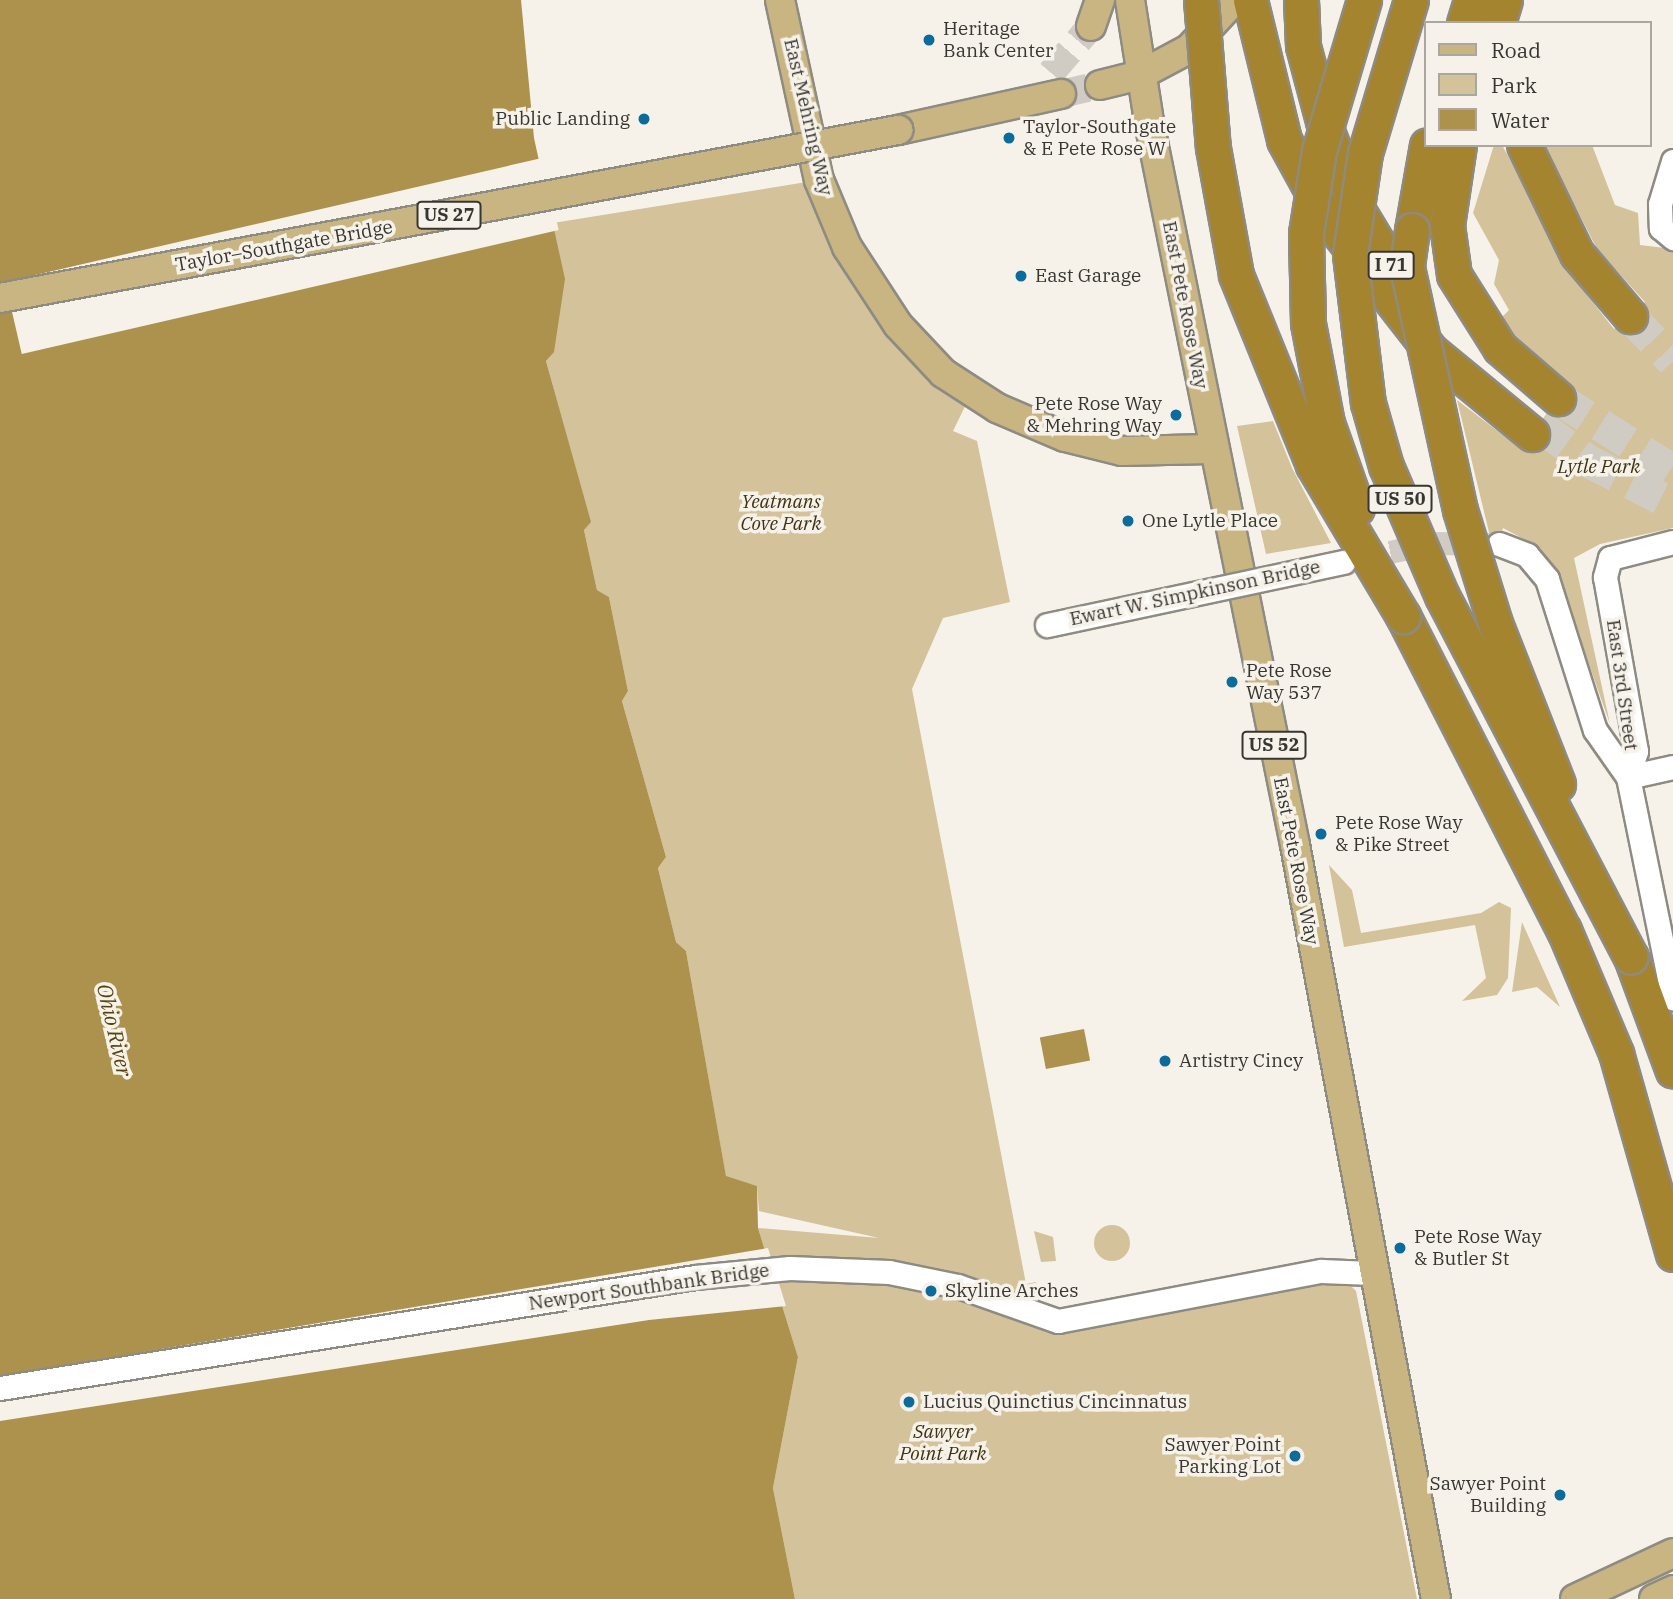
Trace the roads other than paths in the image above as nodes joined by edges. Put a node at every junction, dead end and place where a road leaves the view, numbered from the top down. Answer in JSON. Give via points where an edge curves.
{"nodes":[{"id":1,"x":780,"y":0,"type":"edge"},
{"id":2,"x":1100,"y":0,"type":"edge"},
{"id":3,"x":1130,"y":0,"type":"edge"},
{"id":4,"x":1201,"y":0,"type":"edge"},
{"id":5,"x":1234,"y":0,"type":"edge"},
{"id":6,"x":1250,"y":0,"type":"edge"},
{"id":7,"x":1301,"y":0,"type":"edge"},
{"id":8,"x":1364,"y":0,"type":"edge"},
{"id":9,"x":1411,"y":0,"type":"edge"},
{"id":10,"x":1471,"y":0,"type":"edge"},
{"id":11,"x":1494,"y":0,"type":"edge"},
{"id":12,"x":1505,"y":0,"type":"edge"},
{"id":13,"x":1465,"y":21,"type":"edge"},
{"id":14,"x":1497,"y":21,"type":"edge"},
{"id":15,"x":1498,"y":21,"type":"edge"},
{"id":16,"x":1091,"y":26,"type":"tunnel mouth"},
{"id":17,"x":1140,"y":75,"type":"junction"},
{"id":18,"x":1056,"y":83,"type":"tunnel mouth"},
{"id":19,"x":1100,"y":85,"type":"tunnel mouth"},
{"id":20,"x":1427,"y":147,"type":"edge"},
{"id":21,"x":1459,"y":147,"type":"edge"},
{"id":22,"x":1525,"y":150,"type":"edge"},
{"id":23,"x":1673,"y":161,"type":"edge"},
{"id":24,"x":1667,"y":233,"type":"edge"},
{"id":25,"x":0,"y":298,"type":"edge"},
{"id":26,"x":1630,"y":316,"type":"tunnel mouth"},
{"id":27,"x":1558,"y":398,"type":"tunnel mouth"},
{"id":28,"x":1211,"y":449,"type":"junction"},
{"id":29,"x":1673,"y":542,"type":"edge"},
{"id":30,"x":1499,"y":544,"type":"tunnel mouth"},
{"id":31,"x":1343,"y":562,"type":"tunnel mouth"},
{"id":32,"x":1402,"y":616,"type":"junction"},
{"id":33,"x":1047,"y":625,"type":"dead end"},
{"id":34,"x":1673,"y":767,"type":"edge"},
{"id":35,"x":1628,"y":777,"type":"junction"},
{"id":36,"x":1631,"y":957,"type":"junction"},
{"id":37,"x":1673,"y":998,"type":"edge"},
{"id":38,"x":1673,"y":1071,"type":"edge"},
{"id":39,"x":1673,"y":1254,"type":"edge"},
{"id":40,"x":1372,"y":1273,"type":"junction"},
{"id":41,"x":0,"y":1388,"type":"edge"},
{"id":42,"x":1673,"y":1553,"type":"edge"},
{"id":43,"x":1673,"y":1590,"type":"edge"},
{"id":44,"x":1436,"y":1599,"type":"edge"},
{"id":45,"x":1575,"y":1599,"type":"edge"},
{"id":46,"x":1654,"y":1599,"type":"edge"}],
"edges":[{"from":1,"to":28,"type":"main road","name":"East Mehring Way","via":[[819,180],[847,247],[898,325],[943,373],[997,408],[1065,437],[1122,451]]},
{"from":2,"to":16,"type":"main road"},
{"from":3,"to":17,"type":"main road","name":"East Pete Rose Way"},
{"from":4,"to":32,"type":"highway","bridge":true,"via":[[1213,148],[1236,275],[1313,465]]},
{"from":5,"to":17,"type":"main road","via":[[1189,50]]},
{"from":6,"to":7,"type":"highway","number":"I 71","via":[[1265,82],[1284,140],[1320,204],[1379,288],[1431,351],[1535,430],[1413,302],[1357,209],[1308,64]]},
{"from":8,"to":32,"type":"highway","number":"US 50","bridge":true,"via":[[1319,151],[1306,233],[1308,323],[1326,423]]},
{"from":9,"to":36,"type":"highway","number":"US 50","bridge":true,"via":[[1366,153],[1350,255],[1368,403],[1386,466],[1442,597]]},
{"from":10,"to":13,"type":"highway"},
{"from":11,"to":14,"type":"highway"},
{"from":12,"to":15,"type":"highway"},
{"from":17,"to":19,"type":"main road"},
{"from":17,"to":28,"type":"main road","name":"East Pete Rose Way"},
{"from":18,"to":25,"type":"main road","name":"Taylor–Southgate Bridge","number":"US 27","bridge":true,"via":[[1026,102],[898,130]]},
{"from":20,"to":36,"type":"highway","bridge":true,"via":[[1408,267],[1464,523],[1495,623]]},
{"from":21,"to":27,"type":"highway","via":[[1447,225],[1454,275],[1500,348]]},
{"from":22,"to":26,"type":"highway","via":[[1577,254]]},
{"from":23,"to":24,"type":"street","via":[[1660,204]]},
{"from":28,"to":40,"type":"main road","name":"East Pete Rose Way","number":"US 52","via":[[1295,845]]},
{"from":29,"to":35,"type":"street","name":"East 3rd Street","via":[[1610,558],[1605,578],[1636,751]]},
{"from":30,"to":35,"type":"street","via":[[1527,555],[1546,579],[1595,730]]},
{"from":31,"to":33,"type":"street","name":"Ewart W. Simpkinson Bridge","bridge":true},
{"from":32,"to":39,"type":"highway","number":"US 50","via":[[1564,930],[1616,1053]]},
{"from":34,"to":35,"type":"street"},
{"from":35,"to":37,"type":"street","name":"East 3rd Street"},
{"from":36,"to":38,"type":"highway","number":"US 50"},
{"from":40,"to":41,"type":"street","name":"Newport Southbank Bridge","via":[[1355,1276],[1347,1268],[1058,1321],[947,1283],[889,1272],[790,1268],[695,1277]]},
{"from":40,"to":44,"type":"main road","name":"East Pete Rose Way","number":"US 52"},
{"from":42,"to":45,"type":"main road"},
{"from":43,"to":46,"type":"main road"}]}
